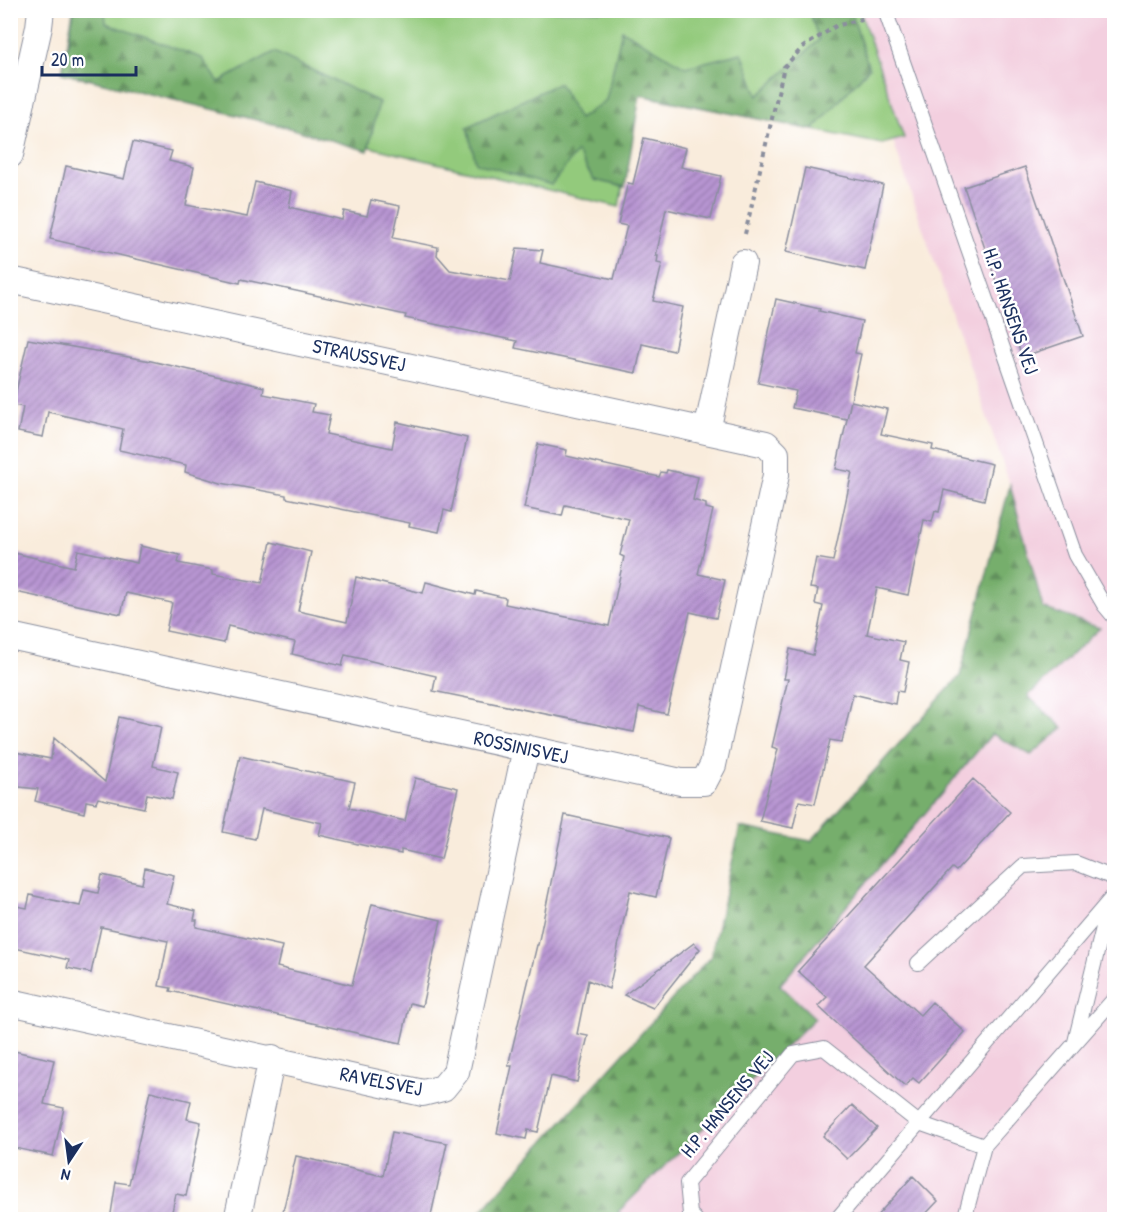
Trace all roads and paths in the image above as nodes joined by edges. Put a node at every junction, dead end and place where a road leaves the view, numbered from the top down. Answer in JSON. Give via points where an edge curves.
{"nodes":[{"id":1,"x":41,"y":10,"type":"edge"},
{"id":2,"x":886,"y":11,"type":"edge"},
{"id":3,"x":10,"y":154,"type":"edge"},
{"id":4,"x":743,"y":264,"type":"joint"},
{"id":5,"x":10,"y":280,"type":"edge"},
{"id":6,"x":707,"y":431,"type":"junction"},
{"id":7,"x":776,"y":454,"type":"joint"},
{"id":8,"x":1114,"y":617,"type":"edge"},
{"id":9,"x":10,"y":636,"type":"edge"},
{"id":10,"x":526,"y":748,"type":"junction"},
{"id":11,"x":1114,"y":878,"type":"edge"},
{"id":12,"x":1112,"y":898,"type":"edge"},
{"id":13,"x":918,"y":963,"type":"dead end"},
{"id":14,"x":1114,"y":999,"type":"edge"},
{"id":15,"x":10,"y":1002,"type":"edge"},
{"id":16,"x":1075,"y":1044,"type":"junction"},
{"id":17,"x":272,"y":1058,"type":"junction"},
{"id":18,"x":919,"y":1123,"type":"junction"},
{"id":19,"x":984,"y":1146,"type":"junction"},
{"id":20,"x":237,"y":1220,"type":"edge"},
{"id":21,"x":696,"y":1220,"type":"edge"},
{"id":22,"x":836,"y":1220,"type":"edge"},
{"id":23,"x":964,"y":1220,"type":"edge"}],
"edges":[{"from":1,"to":3,"type":"street"},
{"from":2,"to":4,"type":"path","via":[[836,26],[803,47],[784,67],[742,245]]},
{"from":2,"to":8,"type":"lane","name":"H.P. HANSENS VEJ","via":[[1075,555]]},
{"from":4,"to":6,"type":"street"},
{"from":5,"to":6,"type":"street","name":"STRAUSSVEJ"},
{"from":6,"to":7,"type":"street","name":"STRAUSSVEJ","via":[[766,444]]},
{"from":7,"to":10,"type":"street","name":"ROSSINISVEJ","via":[[776,475],[713,765],[704,782],[681,782]]},
{"from":9,"to":10,"type":"street","name":"ROSSINISVEJ"},
{"from":10,"to":17,"type":"street","name":"RAVELSVEJ","via":[[456,1072],[443,1088],[423,1093]]},
{"from":11,"to":13,"type":"lane","via":[[1076,863],[1023,866]]},
{"from":12,"to":16,"type":"lane"},
{"from":12,"to":18,"type":"lane"},
{"from":14,"to":16,"type":"lane"},
{"from":15,"to":17,"type":"street","name":"RAVELSVEJ"},
{"from":16,"to":19,"type":"lane"},
{"from":17,"to":20,"type":"street"},
{"from":18,"to":19,"type":"lane","name":"H.P. HANSENS VEJ"},
{"from":18,"to":21,"type":"lane","name":"H.P. HANSENS VEJ","via":[[824,1048],[794,1054],[687,1183],[690,1214]]},
{"from":18,"to":22,"type":"lane"},
{"from":19,"to":23,"type":"lane"}]}
